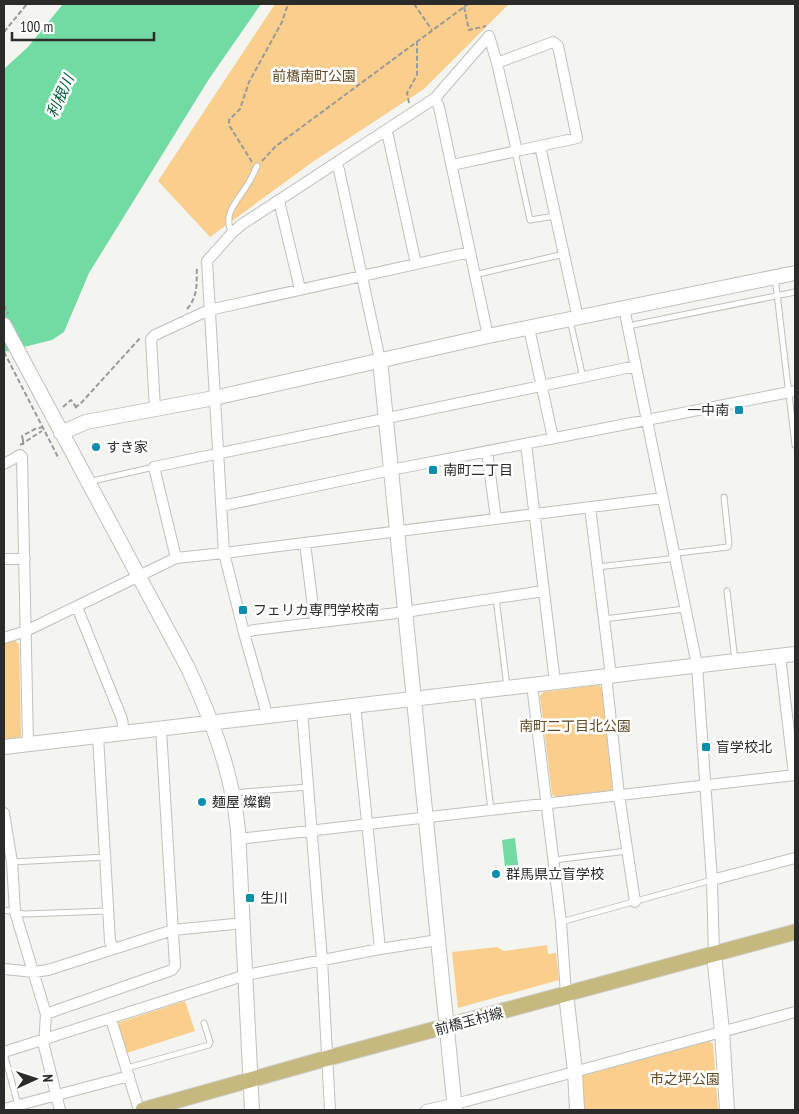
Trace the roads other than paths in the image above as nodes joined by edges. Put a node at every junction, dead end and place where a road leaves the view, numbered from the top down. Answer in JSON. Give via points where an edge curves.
{"nodes":[{"id":1,"x":497,"y":63,"type":"junction"},
{"id":2,"x":435,"y":98,"type":"junction"},
{"id":3,"x":384,"y":132,"type":"junction"},
{"id":4,"x":540,"y":146,"type":"junction"},
{"id":5,"x":517,"y":151,"type":"junction"},
{"id":6,"x":336,"y":163,"type":"junction"},
{"id":7,"x":452,"y":165,"type":"junction"},
{"id":8,"x":258,"y":166,"type":"road end"},
{"id":9,"x":280,"y":201,"type":"junction"},
{"id":10,"x":555,"y":216,"type":"junction"},
{"id":11,"x":232,"y":233,"type":"junction"},
{"id":12,"x":470,"y":252,"type":"junction"},
{"id":13,"x":564,"y":254,"type":"junction"},
{"id":14,"x":416,"y":264,"type":"junction"},
{"id":15,"x":795,"y":273,"type":"edge"},
{"id":16,"x":362,"y":275,"type":"junction"},
{"id":17,"x":474,"y":275,"type":"junction"},
{"id":18,"x":775,"y":277,"type":"junction"},
{"id":19,"x":300,"y":289,"type":"junction"},
{"id":20,"x":795,"y":292,"type":"edge"},
{"id":21,"x":778,"y":295,"type":"junction"},
{"id":22,"x":624,"y":308,"type":"junction"},
{"id":23,"x":209,"y":310,"type":"junction"},
{"id":24,"x":574,"y":319,"type":"junction"},
{"id":25,"x":4,"y":325,"type":"edge"},
{"id":26,"x":628,"y":326,"type":"junction"},
{"id":27,"x":529,"y":328,"type":"junction"},
{"id":28,"x":488,"y":336,"type":"junction"},
{"id":29,"x":380,"y":360,"type":"junction"},
{"id":30,"x":636,"y":366,"type":"junction"},
{"id":31,"x":583,"y":378,"type":"junction"},
{"id":32,"x":541,"y":388,"type":"junction"},
{"id":33,"x":792,"y":392,"type":"edge"},
{"id":34,"x":214,"y":398,"type":"junction"},
{"id":35,"x":155,"y":408,"type":"junction"},
{"id":36,"x":386,"y":419,"type":"junction"},
{"id":37,"x":647,"y":420,"type":"junction"},
{"id":38,"x":61,"y":433,"type":"junction"},
{"id":39,"x":553,"y":438,"type":"junction"},
{"id":40,"x":526,"y":444,"type":"junction"},
{"id":41,"x":795,"y":445,"type":"edge"},
{"id":42,"x":487,"y":451,"type":"junction"},
{"id":43,"x":218,"y":455,"type":"junction"},
{"id":44,"x":4,"y":464,"type":"edge"},
{"id":45,"x":154,"y":467,"type":"junction"},
{"id":46,"x":391,"y":470,"type":"junction"},
{"id":47,"x":87,"y":482,"type":"junction"},
{"id":48,"x":724,"y":497,"type":"dead end"},
{"id":49,"x":663,"y":498,"type":"junction"},
{"id":50,"x":222,"y":506,"type":"junction"},
{"id":51,"x":590,"y":507,"type":"junction"},
{"id":52,"x":535,"y":514,"type":"junction"},
{"id":53,"x":496,"y":519,"type":"junction"},
{"id":54,"x":397,"y":532,"type":"junction"},
{"id":55,"x":305,"y":543,"type":"junction"},
{"id":56,"x":224,"y":553,"type":"junction"},
{"id":57,"x":675,"y":556,"type":"junction"},
{"id":58,"x":176,"y":558,"type":"junction"},
{"id":59,"x":4,"y":559,"type":"edge"},
{"id":60,"x":25,"y":559,"type":"junction"},
{"id":61,"x":598,"y":567,"type":"junction"},
{"id":62,"x":139,"y":577,"type":"junction"},
{"id":63,"x":543,"y":591,"type":"junction"},
{"id":64,"x":727,"y":591,"type":"dead end"},
{"id":65,"x":496,"y":598,"type":"junction"},
{"id":66,"x":77,"y":607,"type":"junction"},
{"id":67,"x":686,"y":609,"type":"junction"},
{"id":68,"x":405,"y":612,"type":"junction"},
{"id":69,"x":604,"y":620,"type":"junction"},
{"id":70,"x":315,"y":623,"type":"junction"},
{"id":71,"x":26,"y":631,"type":"junction"},
{"id":72,"x":244,"y":633,"type":"junction"},
{"id":73,"x":4,"y":638,"type":"edge"},
{"id":74,"x":795,"y":654,"type":"edge"},
{"id":75,"x":780,"y":656,"type":"junction"},
{"id":76,"x":735,"y":661,"type":"junction"},
{"id":77,"x":697,"y":665,"type":"junction"},
{"id":78,"x":608,"y":676,"type":"junction"},
{"id":79,"x":555,"y":682,"type":"junction"},
{"id":80,"x":532,"y":685,"type":"junction"},
{"id":81,"x":507,"y":688,"type":"junction"},
{"id":82,"x":477,"y":691,"type":"junction"},
{"id":83,"x":414,"y":698,"type":"junction"},
{"id":84,"x":354,"y":705,"type":"junction"},
{"id":85,"x":302,"y":711,"type":"junction"},
{"id":86,"x":266,"y":716,"type":"junction"},
{"id":87,"x":211,"y":722,"type":"junction"},
{"id":88,"x":161,"y":729,"type":"junction"},
{"id":89,"x":124,"y":733,"type":"junction"},
{"id":90,"x":98,"y":736,"type":"junction"},
{"id":91,"x":28,"y":744,"type":"junction"},
{"id":92,"x":4,"y":747,"type":"edge"},
{"id":93,"x":794,"y":775,"type":"edge"},
{"id":94,"x":706,"y":785,"type":"junction"},
{"id":95,"x":308,"y":787,"type":"junction"},
{"id":96,"x":234,"y":795,"type":"junction"},
{"id":97,"x":619,"y":796,"type":"junction"},
{"id":98,"x":547,"y":804,"type":"junction"},
{"id":99,"x":491,"y":810,"type":"junction"},
{"id":100,"x":4,"y":813,"type":"edge"},
{"id":101,"x":426,"y":818,"type":"junction"},
{"id":102,"x":368,"y":824,"type":"junction"},
{"id":103,"x":312,"y":831,"type":"junction"},
{"id":104,"x":239,"y":839,"type":"junction"},
{"id":105,"x":6,"y":847,"type":"edge"},
{"id":106,"x":627,"y":851,"type":"junction"},
{"id":107,"x":105,"y":857,"type":"junction"},
{"id":108,"x":795,"y":858,"type":"edge"},
{"id":109,"x":554,"y":860,"type":"junction"},
{"id":110,"x":12,"y":862,"type":"junction"},
{"id":111,"x":712,"y":880,"type":"junction"},
{"id":112,"x":635,"y":902,"type":"junction"},
{"id":113,"x":4,"y":910,"type":"edge"},
{"id":114,"x":108,"y":911,"type":"junction"},
{"id":115,"x":15,"y":912,"type":"junction"},
{"id":116,"x":562,"y":922,"type":"junction"},
{"id":117,"x":244,"y":923,"type":"junction"},
{"id":118,"x":173,"y":930,"type":"junction"},
{"id":119,"x":795,"y":932,"type":"edge"},
{"id":120,"x":438,"y":940,"type":"junction"},
{"id":121,"x":113,"y":949,"type":"junction"},
{"id":122,"x":380,"y":949,"type":"junction"},
{"id":123,"x":714,"y":954,"type":"junction"},
{"id":124,"x":322,"y":960,"type":"junction"},
{"id":125,"x":4,"y":969,"type":"edge"},
{"id":126,"x":34,"y":972,"type":"junction"},
{"id":127,"x":246,"y":975,"type":"junction"},
{"id":128,"x":566,"y":994,"type":"junction"},
{"id":129,"x":795,"y":1012,"type":"edge"},
{"id":130,"x":46,"y":1014,"type":"junction"},
{"id":131,"x":111,"y":1019,"type":"junction"},
{"id":132,"x":204,"y":1023,"type":"dead end"},
{"id":133,"x":447,"y":1027,"type":"junction"},
{"id":134,"x":722,"y":1032,"type":"junction"},
{"id":135,"x":44,"y":1041,"type":"junction"},
{"id":136,"x":4,"y":1052,"type":"edge"},
{"id":137,"x":328,"y":1058,"type":"junction"},
{"id":138,"x":575,"y":1071,"type":"junction"},
{"id":139,"x":128,"y":1072,"type":"junction"},
{"id":140,"x":250,"y":1080,"type":"junction"},
{"id":141,"x":56,"y":1095,"type":"junction"},
{"id":142,"x":18,"y":1105,"type":"junction"},
{"id":143,"x":455,"y":1107,"type":"edge"},
{"id":144,"x":4,"y":1109,"type":"edge"},
{"id":145,"x":60,"y":1110,"type":"edge"},
{"id":146,"x":141,"y":1110,"type":"edge"},
{"id":147,"x":252,"y":1110,"type":"edge"},
{"id":148,"x":330,"y":1110,"type":"edge"},
{"id":149,"x":426,"y":1110,"type":"edge"},
{"id":150,"x":577,"y":1110,"type":"edge"},
{"id":151,"x":727,"y":1110,"type":"edge"}],
"edges":[{"from":1,"to":2,"type":"street","via":[[489,36]]},
{"from":1,"to":4,"type":"street","via":[[553,42],[558,46],[577,138]]},
{"from":1,"to":5,"type":"street"},
{"from":2,"to":3,"type":"street"},
{"from":2,"to":7,"type":"street"},
{"from":3,"to":6,"type":"street"},
{"from":3,"to":14,"type":"street","via":[[388,136]]},
{"from":4,"to":5,"type":"street"},
{"from":4,"to":10,"type":"street"},
{"from":5,"to":7,"type":"street"},
{"from":5,"to":10,"type":"lane","via":[[530,220]]},
{"from":6,"to":9,"type":"street"},
{"from":6,"to":16,"type":"street"},
{"from":7,"to":12,"type":"street"},
{"from":8,"to":11,"type":"lane","via":[[231,208],[228,220]]},
{"from":9,"to":11,"type":"street"},
{"from":9,"to":19,"type":"street"},
{"from":10,"to":13,"type":"street"},
{"from":11,"to":23,"type":"street","via":[[208,261]]},
{"from":12,"to":14,"type":"street"},
{"from":12,"to":17,"type":"street"},
{"from":13,"to":17,"type":"lane"},
{"from":13,"to":24,"type":"street"},
{"from":14,"to":16,"type":"street"},
{"from":15,"to":18,"type":"street"},
{"from":16,"to":19,"type":"street"},
{"from":16,"to":29,"type":"street"},
{"from":17,"to":28,"type":"street"},
{"from":18,"to":21,"type":"lane"},
{"from":18,"to":22,"type":"street"},
{"from":19,"to":23,"type":"street"},
{"from":20,"to":21,"type":"lane"},
{"from":21,"to":26,"type":"lane"},
{"from":21,"to":33,"type":"lane"},
{"from":22,"to":24,"type":"street"},
{"from":22,"to":26,"type":"street"},
{"from":23,"to":34,"type":"street"},
{"from":23,"to":35,"type":"street","via":[[152,337]]},
{"from":24,"to":27,"type":"street"},
{"from":24,"to":31,"type":"lane"},
{"from":25,"to":38,"type":"street","via":[[41,409]]},
{"from":26,"to":30,"type":"street"},
{"from":27,"to":28,"type":"street"},
{"from":27,"to":32,"type":"street"},
{"from":28,"to":29,"type":"street"},
{"from":29,"to":34,"type":"street"},
{"from":29,"to":36,"type":"street"},
{"from":30,"to":31,"type":"street"},
{"from":30,"to":37,"type":"street"},
{"from":31,"to":32,"type":"street"},
{"from":32,"to":36,"type":"street"},
{"from":32,"to":39,"type":"street"},
{"from":33,"to":37,"type":"street"},
{"from":33,"to":41,"type":"lane"},
{"from":34,"to":35,"type":"street"},
{"from":34,"to":43,"type":"street"},
{"from":35,"to":38,"type":"street","via":[[86,422]]},
{"from":36,"to":43,"type":"street"},
{"from":36,"to":46,"type":"street"},
{"from":37,"to":39,"type":"street"},
{"from":37,"to":49,"type":"street"},
{"from":38,"to":47,"type":"street"},
{"from":39,"to":40,"type":"street"},
{"from":40,"to":42,"type":"street"},
{"from":40,"to":52,"type":"street"},
{"from":42,"to":46,"type":"street"},
{"from":42,"to":53,"type":"street"},
{"from":43,"to":45,"type":"street"},
{"from":43,"to":50,"type":"street"},
{"from":44,"to":60,"type":"street","via":[[16,456],[22,457]]},
{"from":45,"to":47,"type":"lane"},
{"from":45,"to":58,"type":"street"},
{"from":46,"to":50,"type":"street"},
{"from":46,"to":54,"type":"street"},
{"from":47,"to":62,"type":"street"},
{"from":48,"to":57,"type":"lane","via":[[728,547]]},
{"from":49,"to":51,"type":"street"},
{"from":49,"to":57,"type":"street"},
{"from":50,"to":56,"type":"street"},
{"from":51,"to":52,"type":"street"},
{"from":51,"to":61,"type":"street"},
{"from":52,"to":53,"type":"street"},
{"from":52,"to":63,"type":"street"},
{"from":53,"to":54,"type":"street"},
{"from":54,"to":55,"type":"street"},
{"from":54,"to":68,"type":"street"},
{"from":55,"to":56,"type":"street"},
{"from":55,"to":70,"type":"street"},
{"from":56,"to":58,"type":"street"},
{"from":56,"to":72,"type":"street"},
{"from":57,"to":61,"type":"lane"},
{"from":57,"to":67,"type":"street"},
{"from":58,"to":62,"type":"street"},
{"from":59,"to":60,"type":"street"},
{"from":60,"to":71,"type":"street"},
{"from":61,"to":69,"type":"street"},
{"from":62,"to":66,"type":"street"},
{"from":62,"to":87,"type":"street","via":[[188,668]]},
{"from":63,"to":65,"type":"street"},
{"from":63,"to":79,"type":"street"},
{"from":64,"to":76,"type":"lane"},
{"from":65,"to":68,"type":"street"},
{"from":65,"to":81,"type":"lane"},
{"from":66,"to":71,"type":"street"},
{"from":66,"to":89,"type":"street","via":[[122,719]]},
{"from":67,"to":69,"type":"lane"},
{"from":67,"to":77,"type":"street"},
{"from":68,"to":70,"type":"street"},
{"from":68,"to":83,"type":"street"},
{"from":69,"to":78,"type":"street","via":[[610,668]]},
{"from":70,"to":72,"type":"street"},
{"from":71,"to":73,"type":"street"},
{"from":71,"to":91,"type":"street"},
{"from":72,"to":86,"type":"street"},
{"from":74,"to":75,"type":"street"},
{"from":75,"to":76,"type":"street"},
{"from":75,"to":93,"type":"street"},
{"from":76,"to":77,"type":"street"},
{"from":77,"to":78,"type":"street"},
{"from":77,"to":94,"type":"street"},
{"from":78,"to":79,"type":"street"},
{"from":78,"to":97,"type":"street"},
{"from":79,"to":80,"type":"street"},
{"from":80,"to":81,"type":"street"},
{"from":80,"to":98,"type":"street"},
{"from":81,"to":82,"type":"street"},
{"from":82,"to":83,"type":"street"},
{"from":82,"to":99,"type":"lane"},
{"from":83,"to":84,"type":"street"},
{"from":83,"to":101,"type":"street"},
{"from":84,"to":85,"type":"street"},
{"from":84,"to":102,"type":"street"},
{"from":85,"to":86,"type":"street"},
{"from":85,"to":95,"type":"street"},
{"from":86,"to":87,"type":"street"},
{"from":87,"to":88,"type":"street"},
{"from":87,"to":96,"type":"street"},
{"from":88,"to":89,"type":"street"},
{"from":88,"to":118,"type":"street"},
{"from":89,"to":90,"type":"street"},
{"from":90,"to":91,"type":"street"},
{"from":90,"to":107,"type":"street"},
{"from":91,"to":92,"type":"street"},
{"from":93,"to":94,"type":"street"},
{"from":94,"to":97,"type":"street"},
{"from":94,"to":111,"type":"street"},
{"from":95,"to":96,"type":"lane"},
{"from":95,"to":103,"type":"street"},
{"from":96,"to":104,"type":"street"},
{"from":97,"to":98,"type":"street"},
{"from":97,"to":106,"type":"street"},
{"from":98,"to":99,"type":"street"},
{"from":98,"to":109,"type":"street"},
{"from":99,"to":101,"type":"street"},
{"from":100,"to":105,"type":"street"},
{"from":101,"to":102,"type":"street"},
{"from":101,"to":120,"type":"street"},
{"from":102,"to":103,"type":"street"},
{"from":102,"to":122,"type":"street"},
{"from":103,"to":104,"type":"street"},
{"from":103,"to":124,"type":"street"},
{"from":104,"to":117,"type":"street"},
{"from":105,"to":110,"type":"street"},
{"from":106,"to":109,"type":"lane"},
{"from":106,"to":112,"type":"street"},
{"from":107,"to":110,"type":"lane"},
{"from":107,"to":114,"type":"street"},
{"from":108,"to":111,"type":"street"},
{"from":109,"to":116,"type":"street"},
{"from":110,"to":115,"type":"street"},
{"from":111,"to":112,"type":"lane"},
{"from":111,"to":123,"type":"street"},
{"from":112,"to":116,"type":"lane"},
{"from":113,"to":115,"type":"lane"},
{"from":114,"to":115,"type":"lane"},
{"from":114,"to":121,"type":"street"},
{"from":115,"to":126,"type":"street"},
{"from":116,"to":128,"type":"street"},
{"from":117,"to":118,"type":"street"},
{"from":117,"to":127,"type":"street"},
{"from":118,"to":121,"type":"street"},
{"from":118,"to":130,"type":"street","via":[[175,966],[172,970]]},
{"from":119,"to":123,"type":"main road","name":"前橋玉村線"},
{"from":120,"to":122,"type":"street"},
{"from":120,"to":133,"type":"street"},
{"from":121,"to":126,"type":"street"},
{"from":122,"to":124,"type":"street"},
{"from":123,"to":128,"type":"main road","name":"前橋玉村線"},
{"from":123,"to":134,"type":"street"},
{"from":124,"to":127,"type":"street"},
{"from":124,"to":137,"type":"street"},
{"from":125,"to":126,"type":"street"},
{"from":126,"to":130,"type":"street"},
{"from":127,"to":131,"type":"street"},
{"from":127,"to":140,"type":"street"},
{"from":128,"to":133,"type":"main road","name":"前橋玉村線"},
{"from":128,"to":138,"type":"street"},
{"from":129,"to":134,"type":"street"},
{"from":130,"to":135,"type":"street"},
{"from":131,"to":135,"type":"street"},
{"from":131,"to":139,"type":"street"},
{"from":132,"to":139,"type":"lane","via":[[209,1045]]},
{"from":133,"to":137,"type":"main road","name":"前橋玉村線"},
{"from":133,"to":143,"type":"street"},
{"from":134,"to":138,"type":"street"},
{"from":134,"to":151,"type":"street"},
{"from":135,"to":136,"type":"street"},
{"from":135,"to":141,"type":"street"},
{"from":136,"to":142,"type":"lane"},
{"from":137,"to":140,"type":"main road","name":"前橋玉村線"},
{"from":137,"to":148,"type":"street"},
{"from":138,"to":143,"type":"street"},
{"from":138,"to":150,"type":"street"},
{"from":139,"to":141,"type":"street"},
{"from":139,"to":146,"type":"street"},
{"from":140,"to":146,"type":"main road","name":"前橋玉村線"},
{"from":140,"to":147,"type":"street"},
{"from":141,"to":142,"type":"street"},
{"from":141,"to":145,"type":"street"},
{"from":142,"to":144,"type":"street"},
{"from":143,"to":149,"type":"street"}]}
